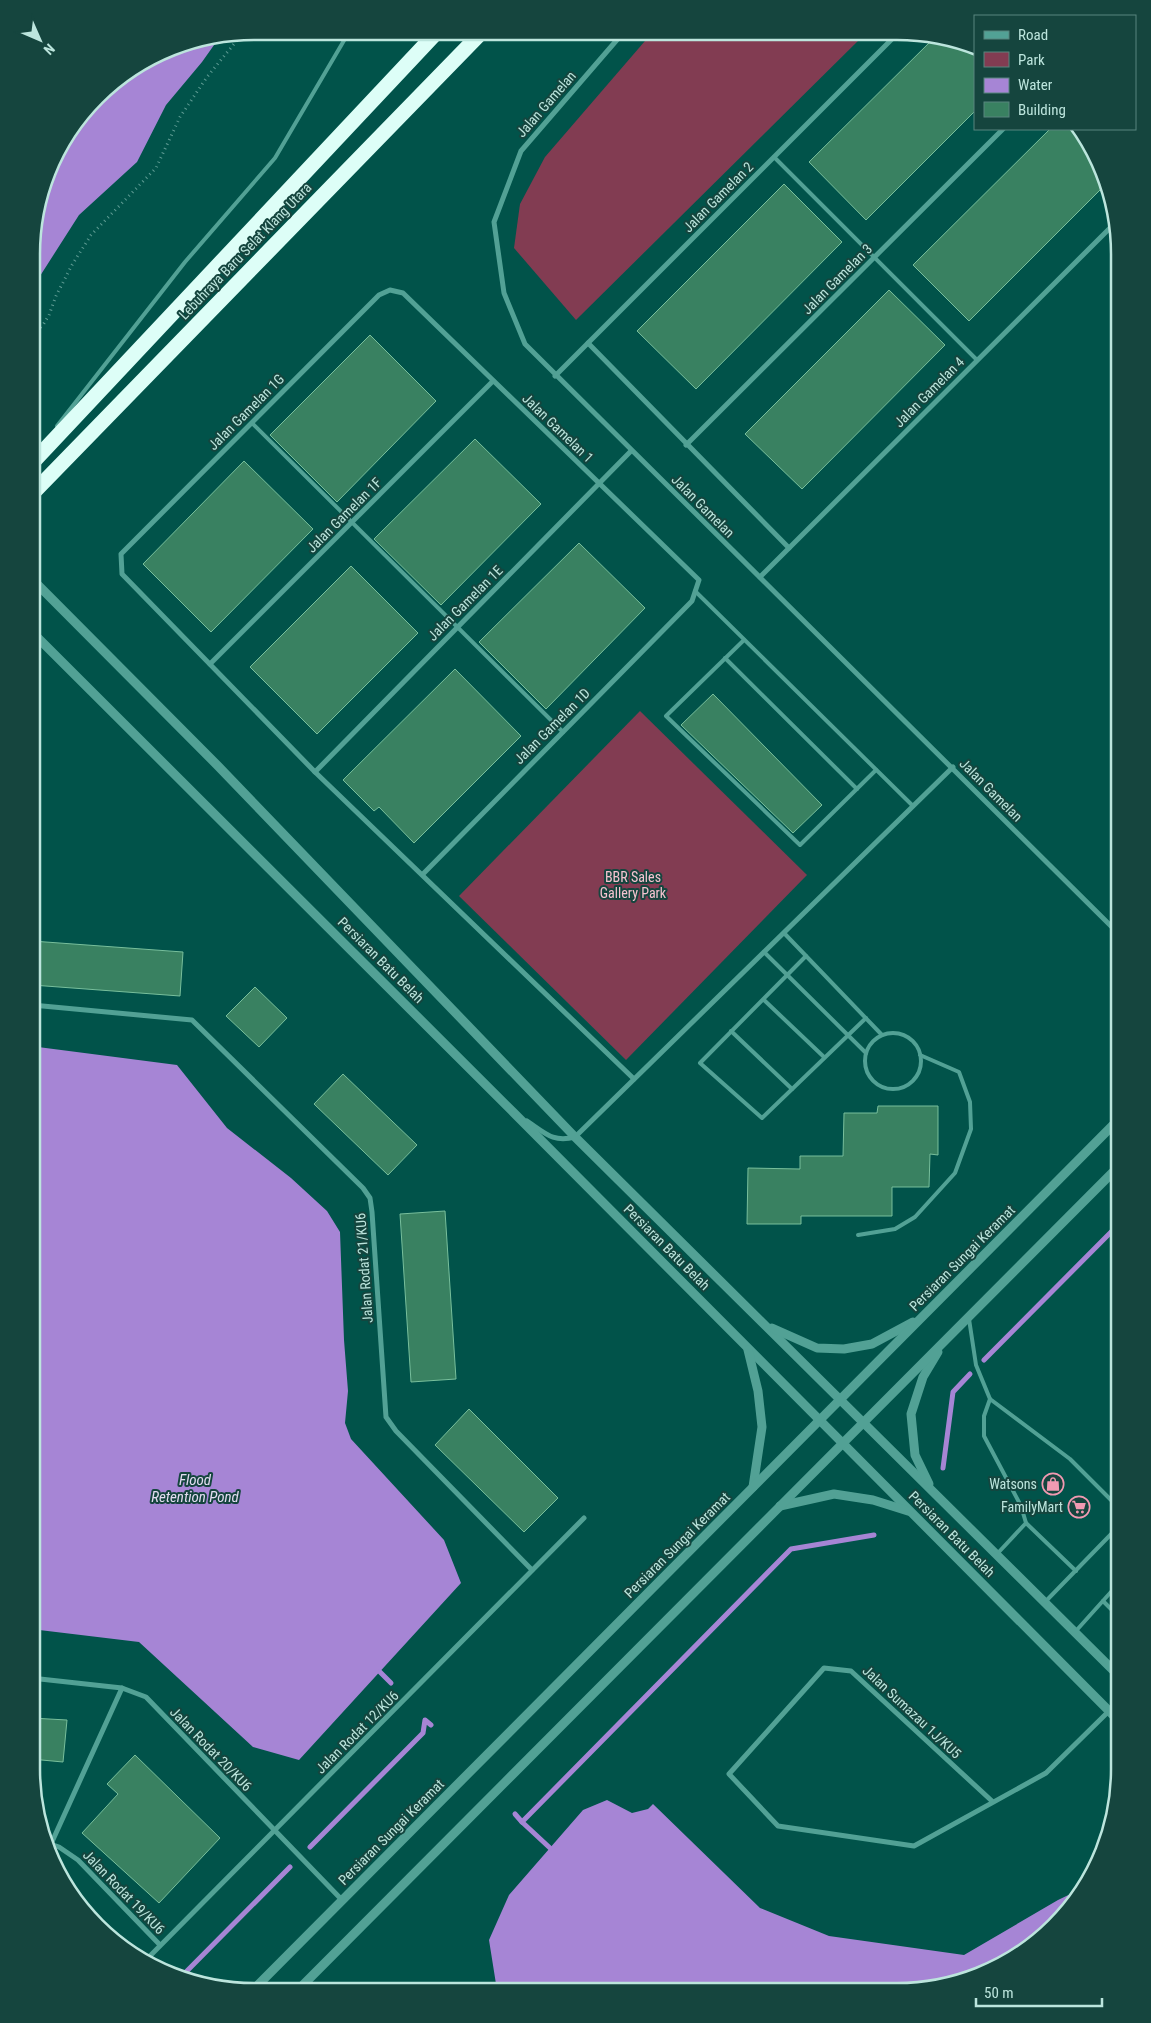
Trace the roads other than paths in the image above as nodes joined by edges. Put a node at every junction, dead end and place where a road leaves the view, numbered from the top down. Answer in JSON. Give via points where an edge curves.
{"nodes":[{"id":1,"x":344,"y":40,"type":"edge"},
{"id":2,"x":430,"y":40,"type":"edge"},
{"id":3,"x":474,"y":40,"type":"edge"},
{"id":4,"x":617,"y":40,"type":"edge"},
{"id":5,"x":891,"y":40,"type":"edge"},
{"id":6,"x":1002,"y":130,"type":"edge"},
{"id":7,"x":774,"y":157,"type":"junction"},
{"id":8,"x":1109,"y":228,"type":"edge"},
{"id":9,"x":874,"y":257,"type":"junction"},
{"id":10,"x":390,"y":290,"type":"joint"},
{"id":11,"x":588,"y":343,"type":"junction"},
{"id":12,"x":977,"y":360,"type":"junction"},
{"id":13,"x":555,"y":376,"type":"junction"},
{"id":14,"x":493,"y":381,"type":"junction"},
{"id":15,"x":252,"y":423,"type":"junction"},
{"id":16,"x":51,"y":434,"type":"dead end"},
{"id":17,"x":45,"y":441,"type":"dead end"},
{"id":18,"x":686,"y":445,"type":"junction"},
{"id":19,"x":40,"y":448,"type":"edge"},
{"id":20,"x":631,"y":451,"type":"junction"},
{"id":21,"x":40,"y":455,"type":"edge"},
{"id":22,"x":600,"y":483,"type":"junction"},
{"id":23,"x":40,"y":486,"type":"edge"},
{"id":24,"x":352,"y":523,"type":"junction"},
{"id":25,"x":789,"y":548,"type":"junction"},
{"id":26,"x":760,"y":577,"type":"junction"},
{"id":27,"x":40,"y":587,"type":"edge"},
{"id":28,"x":695,"y":591,"type":"junction"},
{"id":29,"x":457,"y":627,"type":"junction"},
{"id":30,"x":40,"y":640,"type":"edge"},
{"id":31,"x":744,"y":640,"type":"junction"},
{"id":32,"x":725,"y":658,"type":"junction"},
{"id":33,"x":210,"y":664,"type":"junction"},
{"id":34,"x":563,"y":732,"type":"junction"},
{"id":35,"x":953,"y":768,"type":"junction"},
{"id":36,"x":876,"y":770,"type":"junction"},
{"id":37,"x":315,"y":772,"type":"junction"},
{"id":38,"x":857,"y":789,"type":"junction"},
{"id":39,"x":913,"y":806,"type":"junction"},
{"id":40,"x":422,"y":875,"type":"junction"},
{"id":41,"x":1111,"y":926,"type":"edge"},
{"id":42,"x":784,"y":933,"type":"junction"},
{"id":43,"x":764,"y":952,"type":"junction"},
{"id":44,"x":806,"y":956,"type":"junction"},
{"id":45,"x":787,"y":975,"type":"junction"},
{"id":46,"x":764,"y":1000,"type":"junction"},
{"id":47,"x":40,"y":1006,"type":"edge"},
{"id":48,"x":866,"y":1018,"type":"junction"},
{"id":49,"x":731,"y":1031,"type":"junction"},
{"id":50,"x":847,"y":1034,"type":"junction"},
{"id":51,"x":882,"y":1036,"type":"junction"},
{"id":52,"x":866,"y":1053,"type":"junction"},
{"id":53,"x":920,"y":1055,"type":"junction"},
{"id":54,"x":824,"y":1057,"type":"junction"},
{"id":55,"x":634,"y":1079,"type":"junction"},
{"id":56,"x":792,"y":1089,"type":"junction"},
{"id":57,"x":514,"y":1112,"type":"junction"},
{"id":58,"x":1111,"y":1128,"type":"edge"},
{"id":59,"x":575,"y":1137,"type":"junction"},
{"id":60,"x":1111,"y":1175,"type":"edge"},
{"id":61,"x":858,"y":1235,"type":"dead end"},
{"id":62,"x":968,"y":1317,"type":"junction"},
{"id":63,"x":922,"y":1318,"type":"junction"},
{"id":64,"x":764,"y":1324,"type":"junction"},
{"id":65,"x":946,"y":1339,"type":"junction"},
{"id":66,"x":748,"y":1348,"type":"junction"},
{"id":67,"x":840,"y":1399,"type":"junction"},
{"id":68,"x":990,"y":1399,"type":"junction"},
{"id":69,"x":820,"y":1420,"type":"junction"},
{"id":70,"x":863,"y":1422,"type":"junction"},
{"id":71,"x":842,"y":1443,"type":"junction"},
{"id":72,"x":753,"y":1487,"type":"junction"},
{"id":73,"x":932,"y":1491,"type":"junction"},
{"id":74,"x":1111,"y":1500,"type":"edge"},
{"id":75,"x":779,"y":1506,"type":"junction"},
{"id":76,"x":911,"y":1512,"type":"junction"},
{"id":77,"x":584,"y":1518,"type":"dead end"},
{"id":78,"x":1026,"y":1523,"type":"junction"},
{"id":79,"x":1111,"y":1534,"type":"edge"},
{"id":80,"x":997,"y":1555,"type":"junction"},
{"id":81,"x":532,"y":1570,"type":"junction"},
{"id":82,"x":1076,"y":1571,"type":"junction"},
{"id":83,"x":1111,"y":1591,"type":"edge"},
{"id":84,"x":1102,"y":1601,"type":"junction"},
{"id":85,"x":1045,"y":1602,"type":"junction"},
{"id":86,"x":1111,"y":1609,"type":"edge"},
{"id":87,"x":1075,"y":1632,"type":"junction"},
{"id":88,"x":1111,"y":1668,"type":"edge"},
{"id":89,"x":40,"y":1679,"type":"edge"},
{"id":90,"x":122,"y":1688,"type":"junction"},
{"id":91,"x":1109,"y":1711,"type":"joint"},
{"id":92,"x":993,"y":1802,"type":"junction"},
{"id":93,"x":274,"y":1831,"type":"junction"},
{"id":94,"x":52,"y":1840,"type":"edge"},
{"id":95,"x":54,"y":1846,"type":"edge"},
{"id":96,"x":342,"y":1900,"type":"junction"},
{"id":97,"x":160,"y":1945,"type":"junction"},
{"id":98,"x":150,"y":1955,"type":"edge"},
{"id":99,"x":260,"y":1983,"type":"edge"},
{"id":100,"x":305,"y":1983,"type":"edge"}],
"edges":[{"from":1,"to":16,"type":"lane","via":[[275,158],[185,262]]},
{"from":2,"to":21,"type":"highway","name":"Lebuhraya Baru Selat Klang Utara"},
{"from":3,"to":23,"type":"highway","name":"Lebuhraya Baru Selat Klang Utara"},
{"from":4,"to":13,"type":"street","name":"Jalan Gamelan","via":[[521,151],[494,222],[504,293],[525,344]]},
{"from":5,"to":7,"type":"street","name":"Jalan Gamelan 2"},
{"from":6,"to":9,"type":"street","name":"Jalan Gamelan 3"},
{"from":7,"to":9,"type":"lane"},
{"from":7,"to":11,"type":"street","name":"Jalan Gamelan 2"},
{"from":8,"to":12,"type":"street","name":"Jalan Gamelan 4"},
{"from":9,"to":12,"type":"lane"},
{"from":9,"to":18,"type":"street","name":"Jalan Gamelan 3"},
{"from":10,"to":14,"type":"street","name":"Jalan Gamelan 1","via":[[403,293]]},
{"from":10,"to":15,"type":"street","name":"Jalan Gamelan 1G","via":[[379,295]]},
{"from":11,"to":13,"type":"street","name":"Jalan Gamelan 2"},
{"from":11,"to":18,"type":"street"},
{"from":12,"to":25,"type":"street","name":"Jalan Gamelan 4"},
{"from":13,"to":20,"type":"street","name":"Jalan Gamelan"},
{"from":14,"to":22,"type":"street","name":"Jalan Gamelan 1"},
{"from":14,"to":24,"type":"street","name":"Jalan Gamelan 1F"},
{"from":15,"to":24,"type":"lane"},
{"from":15,"to":33,"type":"street","name":"Jalan Gamelan 1G","via":[[121,554],[122,574]]},
{"from":17,"to":19,"type":"lane"},
{"from":18,"to":25,"type":"street"},
{"from":20,"to":22,"type":"street","name":"Jalan Gamelan 1E"},
{"from":20,"to":26,"type":"street","name":"Jalan Gamelan"},
{"from":22,"to":28,"type":"street","name":"Jalan Gamelan 1","via":[[699,580]]},
{"from":22,"to":29,"type":"street","name":"Jalan Gamelan 1E"},
{"from":24,"to":29,"type":"lane"},
{"from":24,"to":33,"type":"street","name":"Jalan Gamelan 1F"},
{"from":25,"to":26,"type":"street","name":"Jalan Gamelan 4"},
{"from":26,"to":35,"type":"street","name":"Jalan Gamelan"},
{"from":27,"to":59,"type":"street","name":"Persiaran Batu Belah","via":[[218,766]]},
{"from":28,"to":31,"type":"lane"},
{"from":28,"to":34,"type":"street","name":"Jalan Gamelan 1D","via":[[692,601]]},
{"from":29,"to":34,"type":"lane"},
{"from":29,"to":37,"type":"street","name":"Jalan Gamelan 1E"},
{"from":30,"to":57,"type":"street","name":"Persiaran Batu Belah"},
{"from":31,"to":32,"type":"lane"},
{"from":31,"to":36,"type":"lane"},
{"from":32,"to":38,"type":"lane"},
{"from":32,"to":38,"type":"lane","via":[[666,716],[800,845]]},
{"from":33,"to":37,"type":"street"},
{"from":34,"to":40,"type":"street","name":"Jalan Gamelan 1D"},
{"from":35,"to":39,"type":"street"},
{"from":35,"to":41,"type":"street","name":"Jalan Gamelan"},
{"from":36,"to":38,"type":"lane"},
{"from":36,"to":39,"type":"lane"},
{"from":37,"to":40,"type":"street"},
{"from":39,"to":42,"type":"street"},
{"from":40,"to":55,"type":"street"},
{"from":42,"to":43,"type":"street"},
{"from":42,"to":44,"type":"lane"},
{"from":43,"to":45,"type":"lane"},
{"from":43,"to":55,"type":"street"},
{"from":44,"to":45,"type":"lane"},
{"from":44,"to":48,"type":"lane"},
{"from":45,"to":46,"type":"lane"},
{"from":45,"to":50,"type":"lane"},
{"from":46,"to":49,"type":"lane"},
{"from":46,"to":54,"type":"lane"},
{"from":47,"to":81,"type":"street","name":"Jalan Rodat 21/KU6","via":[[192,1020],[363,1188],[370,1198],[372,1212],[386,1417]]},
{"from":48,"to":50,"type":"lane"},
{"from":48,"to":51,"type":"lane"},
{"from":49,"to":56,"type":"lane"},
{"from":49,"to":56,"type":"lane","via":[[700,1063],[762,1118]]},
{"from":50,"to":52,"type":"lane"},
{"from":50,"to":54,"type":"lane"},
{"from":51,"to":52,"type":"lane"},
{"from":51,"to":53,"type":"lane","via":[[892,1033],[910,1039]]},
{"from":52,"to":53,"type":"lane","via":[[865,1062],[871,1079],[887,1089],[913,1081],[918,1073]]},
{"from":53,"to":61,"type":"lane","via":[[959,1072],[970,1102],[971,1129],[955,1173],[914,1217],[895,1229]]},
{"from":54,"to":56,"type":"lane"},
{"from":55,"to":59,"type":"street"},
{"from":57,"to":59,"type":"street","via":[[554,1139]]},
{"from":57,"to":66,"type":"street","name":"Persiaran Batu Belah"},
{"from":58,"to":63,"type":"street","name":"Persiaran Sungai Keramat"},
{"from":59,"to":64,"type":"street","name":"Persiaran Batu Belah"},
{"from":60,"to":62,"type":"street"},
{"from":62,"to":65,"type":"street"},
{"from":62,"to":68,"type":"lane","via":[[976,1365]]},
{"from":63,"to":64,"type":"street","via":[[872,1344],[844,1349],[817,1348]]},
{"from":63,"to":67,"type":"street","name":"Persiaran Sungai Keramat"},
{"from":64,"to":67,"type":"street","name":"Persiaran Batu Belah"},
{"from":65,"to":70,"type":"street"},
{"from":65,"to":73,"type":"street","via":[[923,1377],[911,1414],[915,1455]]},
{"from":66,"to":69,"type":"street","name":"Persiaran Batu Belah"},
{"from":66,"to":72,"type":"street","via":[[762,1427]]},
{"from":67,"to":69,"type":"street","name":"Persiaran Sungai Keramat"},
{"from":67,"to":70,"type":"street","name":"Persiaran Batu Belah"},
{"from":68,"to":74,"type":"lane","via":[[1070,1458]]},
{"from":68,"to":78,"type":"lane","via":[[984,1416],[984,1436],[1021,1506]]},
{"from":69,"to":71,"type":"street","name":"Persiaran Batu Belah"},
{"from":69,"to":72,"type":"street","name":"Persiaran Sungai Keramat"},
{"from":70,"to":71,"type":"street"},
{"from":70,"to":73,"type":"street","name":"Persiaran Batu Belah"},
{"from":71,"to":75,"type":"street"},
{"from":71,"to":76,"type":"street","name":"Persiaran Batu Belah"},
{"from":72,"to":96,"type":"street","name":"Persiaran Sungai Keramat"},
{"from":73,"to":80,"type":"street","name":"Persiaran Batu Belah"},
{"from":75,"to":76,"type":"street","via":[[834,1494],[873,1500]]},
{"from":75,"to":100,"type":"street"},
{"from":76,"to":91,"type":"street","name":"Persiaran Batu Belah"},
{"from":77,"to":81,"type":"street","name":"Jalan Rodat 12/KU6"},
{"from":78,"to":80,"type":"lane"},
{"from":78,"to":82,"type":"lane"},
{"from":79,"to":82,"type":"lane"},
{"from":80,"to":85,"type":"street","name":"Persiaran Batu Belah"},
{"from":81,"to":93,"type":"street","name":"Jalan Rodat 12/KU6"},
{"from":82,"to":85,"type":"lane"},
{"from":83,"to":84,"type":"lane"},
{"from":84,"to":86,"type":"lane"},
{"from":84,"to":87,"type":"lane"},
{"from":85,"to":87,"type":"street","name":"Persiaran Batu Belah"},
{"from":87,"to":88,"type":"street","name":"Persiaran Batu Belah"},
{"from":89,"to":90,"type":"street","name":"Jalan Rodat 20/KU6"},
{"from":90,"to":93,"type":"street","name":"Jalan Rodat 20/KU6","via":[[146,1697]]},
{"from":90,"to":94,"type":"street"},
{"from":91,"to":92,"type":"street","name":"Jalan Sumazau 1J/KU5","via":[[1046,1773]]},
{"from":92,"to":92,"type":"street","name":"Jalan Sumazau 1J/KU5","via":[[914,1846],[778,1826],[729,1774],[824,1668],[851,1671]]},
{"from":93,"to":96,"type":"street","name":"Jalan Rodat 20/KU6"},
{"from":93,"to":97,"type":"street","name":"Jalan Rodat 12/KU6"},
{"from":95,"to":97,"type":"street","name":"Jalan Rodat 19/KU6","via":[[78,1860]]},
{"from":96,"to":99,"type":"street","name":"Persiaran Sungai Keramat"},
{"from":97,"to":98,"type":"street","name":"Jalan Rodat 12/KU6"}]}
